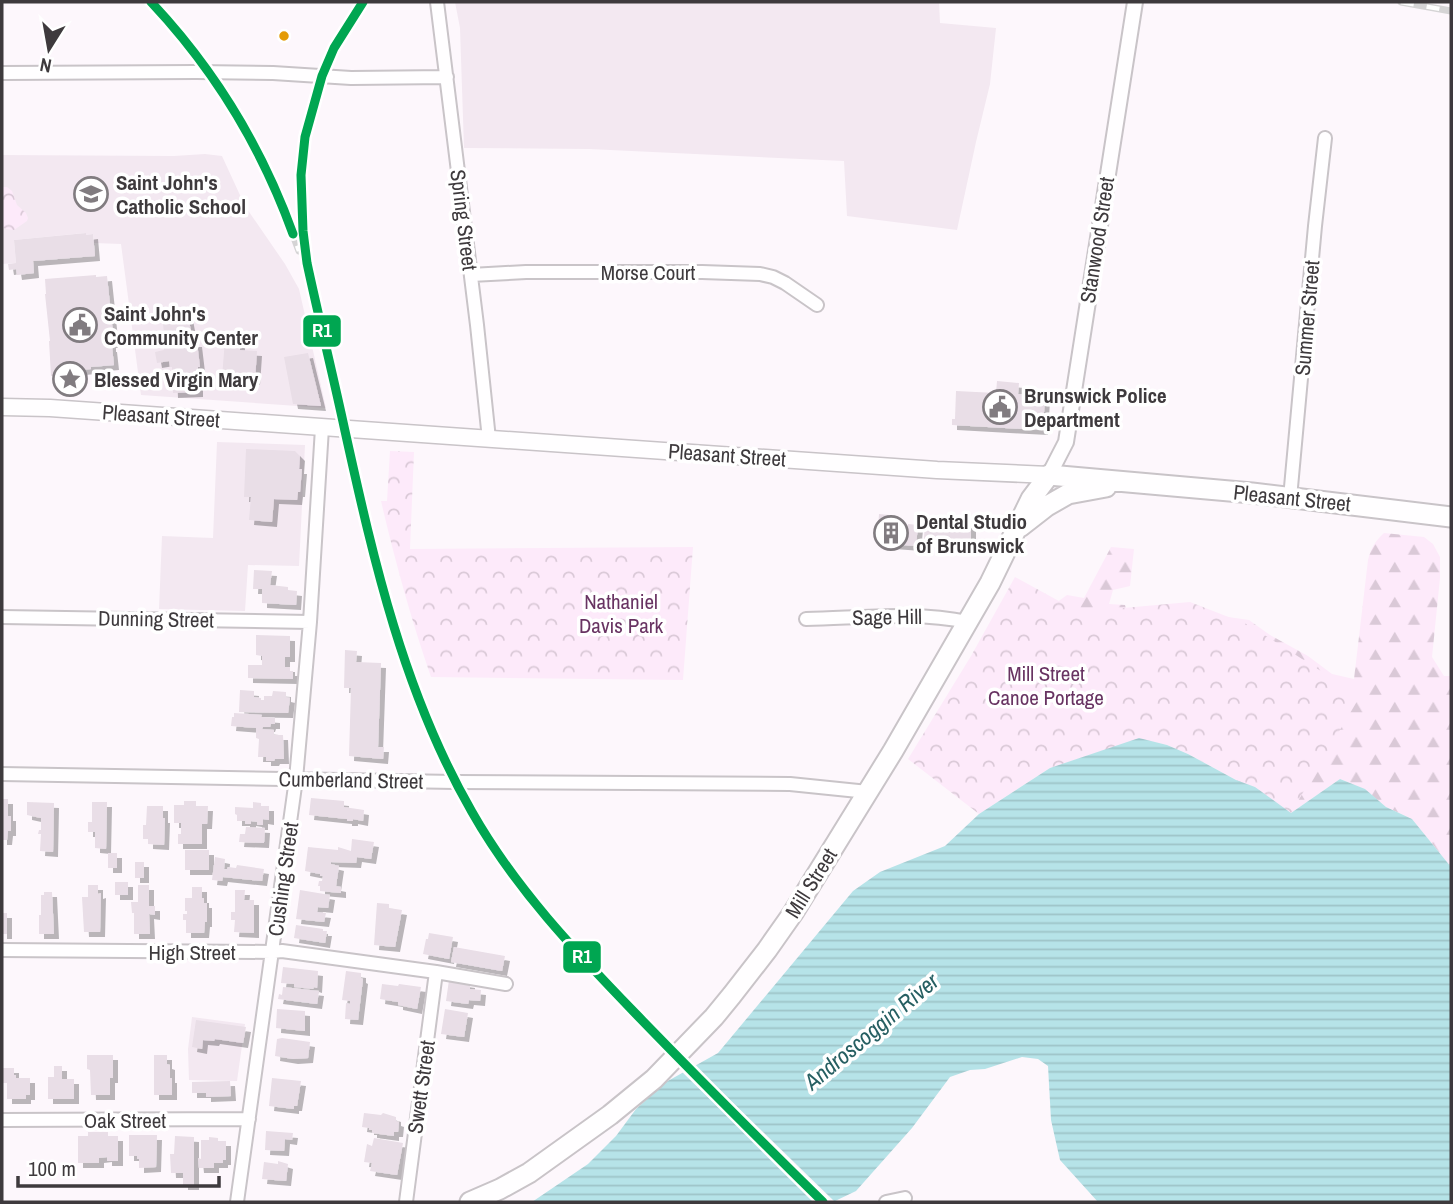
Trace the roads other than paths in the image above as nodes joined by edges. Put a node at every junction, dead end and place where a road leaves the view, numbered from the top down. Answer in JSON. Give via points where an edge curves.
{"nodes":[{"id":1,"x":437,"y":2,"type":"edge"},
{"id":2,"x":1135,"y":2,"type":"edge"},
{"id":3,"x":2,"y":73,"type":"edge"},
{"id":4,"x":447,"y":77,"type":"junction"},
{"id":5,"x":1325,"y":138,"type":"dead end"},
{"id":6,"x":471,"y":275,"type":"junction"},
{"id":7,"x":817,"y":305,"type":"dead end"},
{"id":8,"x":2,"y":407,"type":"edge"},
{"id":9,"x":321,"y":428,"type":"junction"},
{"id":10,"x":489,"y":439,"type":"junction"},
{"id":11,"x":1049,"y":475,"type":"junction"},
{"id":12,"x":1139,"y":482,"type":"junction"},
{"id":13,"x":1290,"y":498,"type":"junction"},
{"id":14,"x":1451,"y":517,"type":"edge"},
{"id":15,"x":1017,"y":529,"type":"junction"},
{"id":16,"x":2,"y":617,"type":"edge"},
{"id":17,"x":806,"y":619,"type":"dead end"},
{"id":18,"x":310,"y":622,"type":"junction"},
{"id":19,"x":968,"y":622,"type":"junction"},
{"id":20,"x":2,"y":774,"type":"edge"},
{"id":21,"x":296,"y":779,"type":"junction"},
{"id":22,"x":868,"y":792,"type":"junction"},
{"id":23,"x":2,"y":950,"type":"edge"},
{"id":24,"x":272,"y":952,"type":"junction"},
{"id":25,"x":436,"y":972,"type":"junction"},
{"id":26,"x":506,"y":984,"type":"dead end"},
{"id":27,"x":249,"y":1119,"type":"junction"},
{"id":28,"x":2,"y":1120,"type":"edge"},
{"id":29,"x":905,"y":1198,"type":"dead end"},
{"id":30,"x":237,"y":1202,"type":"edge"},
{"id":31,"x":406,"y":1202,"type":"edge"},
{"id":32,"x":470,"y":1202,"type":"edge"},
{"id":33,"x":886,"y":1202,"type":"edge"}],
"edges":[{"from":1,"to":4,"type":"street","name":"Spring Street"},
{"from":2,"to":11,"type":"street","name":"Stanwood Street","via":[[1066,442]]},
{"from":3,"to":4,"type":"street"},
{"from":4,"to":6,"type":"street","name":"Spring Street"},
{"from":5,"to":13,"type":"street","name":"Summer Street"},
{"from":6,"to":7,"type":"street","name":"Morse Court","via":[[760,274],[774,277]]},
{"from":6,"to":10,"type":"street","name":"Spring Street"},
{"from":8,"to":9,"type":"main road","name":"Pleasant Street"},
{"from":9,"to":10,"type":"main road","name":"Pleasant Street"},
{"from":9,"to":18,"type":"street","name":"Cushing Street"},
{"from":10,"to":11,"type":"main road","name":"Pleasant Street"},
{"from":11,"to":12,"type":"highway","name":"Pleasant Street"},
{"from":11,"to":15,"type":"highway","name":"Mill Street"},
{"from":12,"to":13,"type":"highway","name":"Pleasant Street"},
{"from":12,"to":15,"type":"highway","via":[[1068,494]]},
{"from":13,"to":14,"type":"highway","name":"Pleasant Street"},
{"from":15,"to":19,"type":"highway","name":"Mill Street"},
{"from":16,"to":18,"type":"street","name":"Dunning Street"},
{"from":17,"to":19,"type":"street","name":"Sage Hill","via":[[919,616]]},
{"from":18,"to":21,"type":"street","name":"Cushing Street"},
{"from":19,"to":22,"type":"highway","name":"Mill Street"},
{"from":20,"to":21,"type":"street","name":"Cumberland Street"},
{"from":21,"to":22,"type":"street","name":"Cumberland Street","via":[[790,784]]},
{"from":21,"to":24,"type":"street","name":"Cushing Street"},
{"from":22,"to":32,"type":"highway","name":"Mill Street","via":[[768,950],[675,1059],[558,1153]]},
{"from":23,"to":24,"type":"street","name":"High Street"},
{"from":24,"to":25,"type":"street","name":"High Street"},
{"from":24,"to":27,"type":"street","name":"Cushing Street"},
{"from":25,"to":26,"type":"street","name":"High Street"},
{"from":25,"to":31,"type":"street","name":"Swett Street"},
{"from":27,"to":28,"type":"street","name":"Oak Street"},
{"from":27,"to":30,"type":"street","name":"Cushing Street"},
{"from":29,"to":33,"type":"street"}]}
